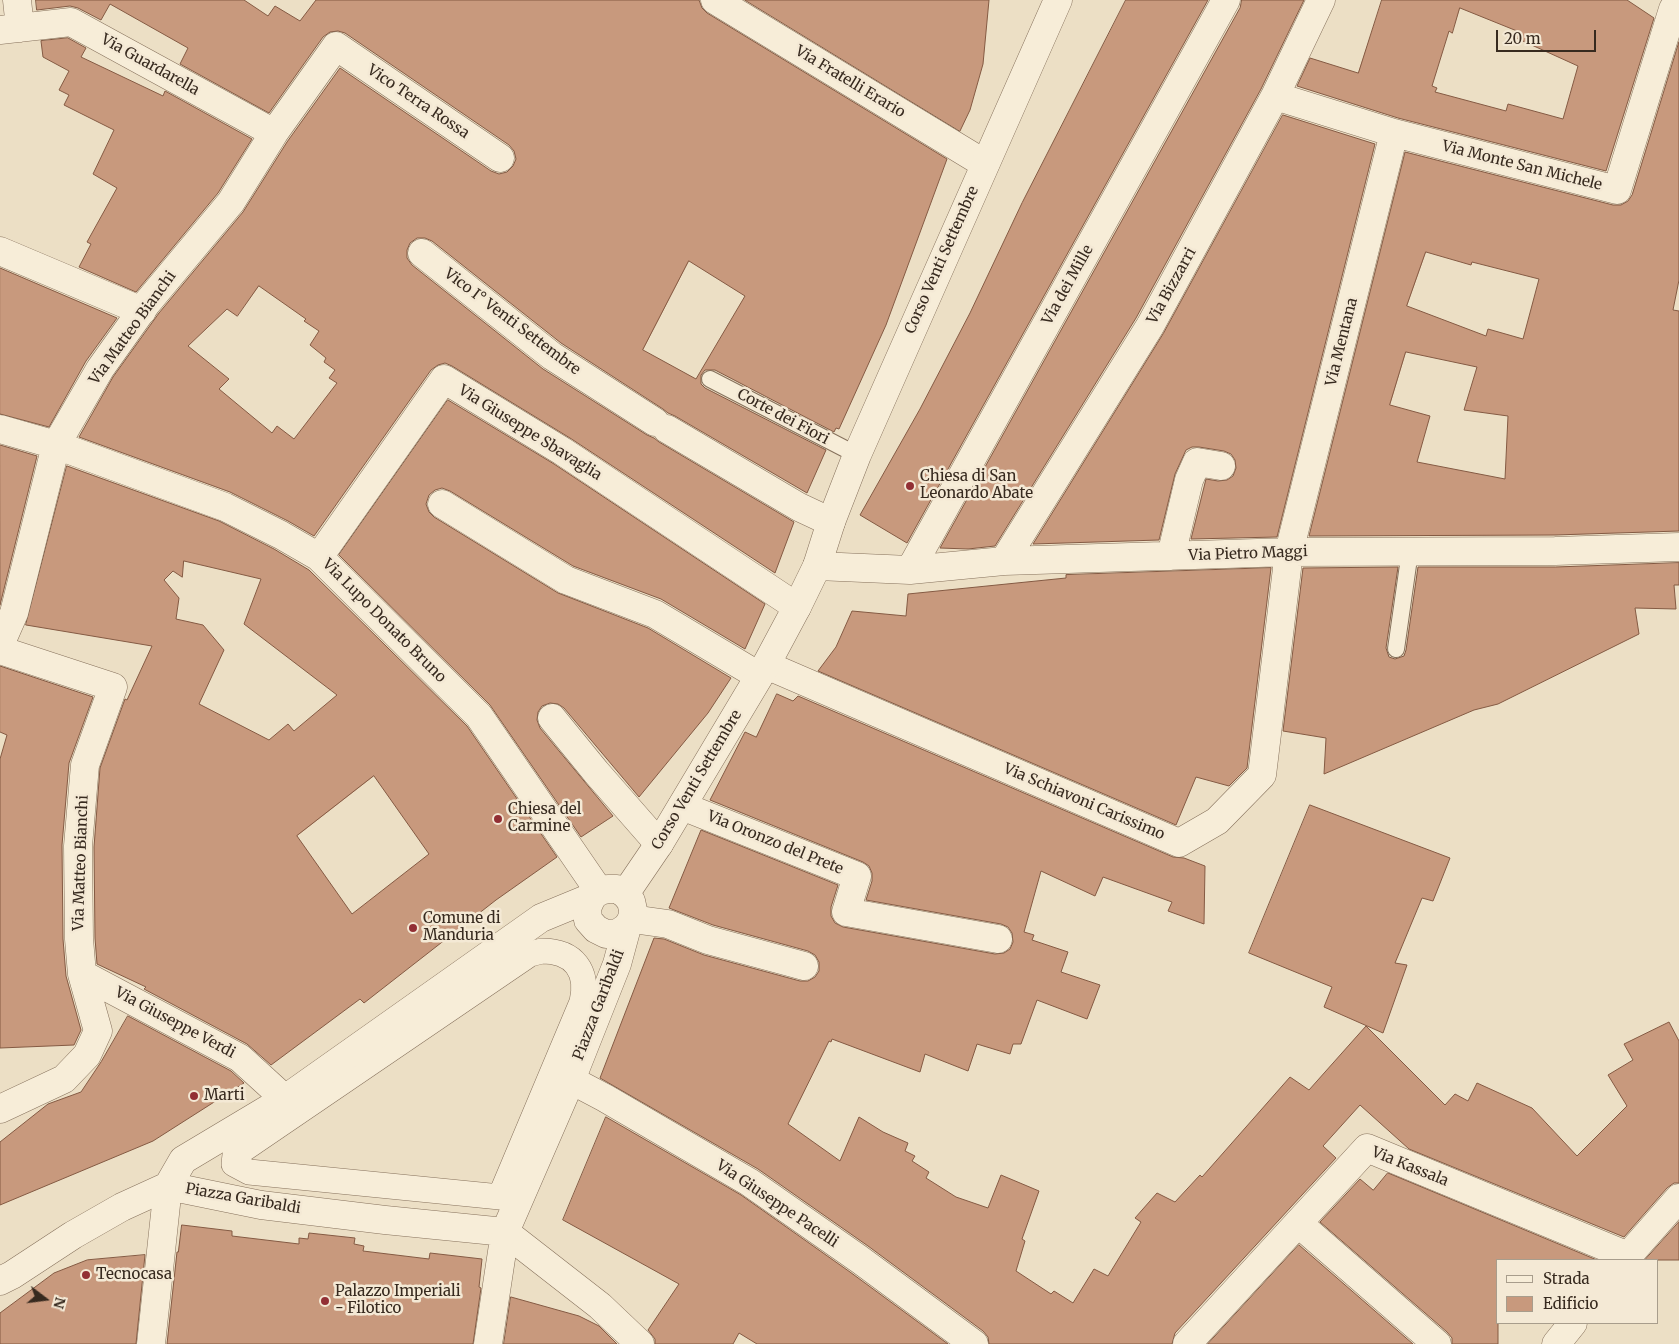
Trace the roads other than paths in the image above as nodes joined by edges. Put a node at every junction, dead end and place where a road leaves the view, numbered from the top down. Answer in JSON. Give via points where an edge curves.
{"nodes":[{"id":1,"x":17,"y":0,"type":"edge"},
{"id":2,"x":715,"y":0,"type":"edge"},
{"id":3,"x":1058,"y":0,"type":"edge"},
{"id":4,"x":1226,"y":0,"type":"edge"},
{"id":5,"x":1321,"y":0,"type":"edge"},
{"id":6,"x":1668,"y":7,"type":"edge"},
{"id":7,"x":10,"y":29,"type":"edge"},
{"id":8,"x":336,"y":46,"type":"joint"},
{"id":9,"x":1275,"y":96,"type":"junction"},
{"id":10,"x":274,"y":133,"type":"junction"},
{"id":11,"x":1394,"y":133,"type":"junction"},
{"id":12,"x":500,"y":158,"type":"dead end"},
{"id":13,"x":985,"y":164,"type":"junction"},
{"id":14,"x":0,"y":251,"type":"edge"},
{"id":15,"x":422,"y":253,"type":"dead end"},
{"id":16,"x":142,"y":310,"type":"junction"},
{"id":17,"x":710,"y":378,"type":"dead end"},
{"id":18,"x":0,"y":429,"type":"edge"},
{"id":19,"x":56,"y":444,"type":"junction"},
{"id":20,"x":857,"y":455,"type":"junction"},
{"id":21,"x":1221,"y":466,"type":"dead end"},
{"id":22,"x":442,"y":504,"type":"dead end"},
{"id":23,"x":830,"y":522,"type":"junction"},
{"id":24,"x":1679,"y":547,"type":"edge"},
{"id":25,"x":1410,"y":551,"type":"junction"},
{"id":26,"x":1290,"y":552,"type":"junction"},
{"id":27,"x":1171,"y":556,"type":"junction"},
{"id":28,"x":319,"y":557,"type":"junction"},
{"id":29,"x":1004,"y":561,"type":"junction"},
{"id":30,"x":817,"y":566,"type":"junction"},
{"id":31,"x":910,"y":570,"type":"junction"},
{"id":32,"x":797,"y":607,"type":"junction"},
{"id":33,"x":0,"y":645,"type":"edge"},
{"id":34,"x":1396,"y":649,"type":"dead end"},
{"id":35,"x":0,"y":650,"type":"edge"},
{"id":36,"x":762,"y":670,"type":"junction"},
{"id":37,"x":552,"y":718,"type":"dead end"},
{"id":38,"x":682,"y":806,"type":"junction"},
{"id":39,"x":659,"y":844,"type":"junction"},
{"id":40,"x":615,"y":906,"type":"junction"},
{"id":41,"x":998,"y":939,"type":"dead end"},
{"id":42,"x":804,"y":966,"type":"dead end"},
{"id":43,"x":82,"y":974,"type":"junction"},
{"id":44,"x":571,"y":1080,"type":"junction"},
{"id":45,"x":285,"y":1099,"type":"junction"},
{"id":46,"x":0,"y":1109,"type":"edge"},
{"id":47,"x":168,"y":1186,"type":"junction"},
{"id":48,"x":500,"y":1197,"type":"joint"},
{"id":49,"x":1679,"y":1198,"type":"edge"},
{"id":50,"x":1298,"y":1224,"type":"junction"},
{"id":51,"x":505,"y":1232,"type":"junction"},
{"id":52,"x":1626,"y":1258,"type":"edge"},
{"id":53,"x":0,"y":1281,"type":"edge"},
{"id":54,"x":1572,"y":1324,"type":"edge"},
{"id":55,"x":151,"y":1344,"type":"edge"},
{"id":56,"x":488,"y":1344,"type":"edge"},
{"id":57,"x":640,"y":1344,"type":"edge"},
{"id":58,"x":974,"y":1344,"type":"edge"},
{"id":59,"x":1187,"y":1344,"type":"edge"},
{"id":60,"x":1437,"y":1344,"type":"edge"},
{"id":61,"x":1556,"y":1344,"type":"edge"}],
"edges":[{"from":1,"to":7,"type":"street"},
{"from":2,"to":13,"type":"street","name":"Via Fratelli Erario"},
{"from":3,"to":13,"type":"street","name":"Corso Venti Settembre"},
{"from":4,"to":31,"type":"street","name":"Via dei Mille"},
{"from":5,"to":9,"type":"street","name":"Via Bizzarri"},
{"from":6,"to":11,"type":"street","name":"Via Monte San Michele","via":[[1617,190]]},
{"from":7,"to":10,"type":"street","name":"Via Guardarella","via":[[72,22]]},
{"from":8,"to":10,"type":"street","name":"Via Matteo Bianchi"},
{"from":8,"to":12,"type":"street","name":"Vico Terra Rossa"},
{"from":9,"to":11,"type":"street","name":"Via Monte San Michele"},
{"from":9,"to":29,"type":"street","name":"Via Bizzarri","via":[[1150,326]]},
{"from":10,"to":16,"type":"street","name":"Via Matteo Bianchi","via":[[231,202]]},
{"from":11,"to":26,"type":"street","name":"Via Mentana"},
{"from":13,"to":20,"type":"street","name":"Corso Venti Settembre"},
{"from":14,"to":16,"type":"street"},
{"from":15,"to":23,"type":"street","name":"Vico I° Venti Settembre","via":[[552,356],[661,425]]},
{"from":16,"to":19,"type":"street","name":"Via Matteo Bianchi","via":[[100,369]]},
{"from":17,"to":20,"type":"lane","name":"Corte dei Fiori"},
{"from":18,"to":19,"type":"street","name":"Via Lupo Donato Bruno"},
{"from":19,"to":28,"type":"street","name":"Via Lupo Donato Bruno","via":[[225,508]]},
{"from":19,"to":33,"type":"street","name":"Via Matteo Bianchi","via":[[14,613]]},
{"from":20,"to":23,"type":"street","name":"Corso Venti Settembre"},
{"from":21,"to":27,"type":"street","via":[[1197,462],[1189,480]]},
{"from":22,"to":36,"type":"street","via":[[566,580],[654,614]]},
{"from":23,"to":30,"type":"street","name":"Corso Venti Settembre"},
{"from":24,"to":25,"type":"street","name":"Via Pietro Maggi"},
{"from":25,"to":26,"type":"street","name":"Via Pietro Maggi"},
{"from":25,"to":34,"type":"lane"},
{"from":26,"to":27,"type":"street","name":"Via Pietro Maggi"},
{"from":26,"to":36,"type":"street","name":"Via Schiavoni Carissimo","via":[[1262,775],[1217,821],[1179,844]]},
{"from":27,"to":29,"type":"street","name":"Via Pietro Maggi"},
{"from":28,"to":32,"type":"street","name":"Via Giuseppe Sbavaglia","via":[[444,379],[562,451]]},
{"from":28,"to":40,"type":"street","name":"Via Lupo Donato Bruno","via":[[479,716]]},
{"from":29,"to":31,"type":"street","name":"Via Pietro Maggi"},
{"from":30,"to":31,"type":"street","name":"Via Pietro Maggi"},
{"from":30,"to":32,"type":"street","name":"Corso Venti Settembre"},
{"from":32,"to":36,"type":"street","name":"Corso Venti Settembre"},
{"from":35,"to":43,"type":"street","name":"Via Matteo Bianchi","via":[[113,687],[85,765],[78,846]]},
{"from":36,"to":38,"type":"street","name":"Corso Venti Settembre"},
{"from":37,"to":39,"type":"street"},
{"from":38,"to":39,"type":"street","name":"Corso Venti Settembre"},
{"from":38,"to":41,"type":"street","name":"Via Oronzo del Prete","via":[[857,876],[846,912]]},
{"from":39,"to":40,"type":"street","name":"Corso Venti Settembre"},
{"from":40,"to":42,"type":"street","via":[[708,940]]},
{"from":40,"to":44,"type":"street","name":"Piazza Garibaldi","via":[[617,964]]},
{"from":40,"to":45,"type":"street","name":"Piazza Garibaldi","via":[[541,918]]},
{"from":43,"to":45,"type":"street","name":"Via Giuseppe Verdi","via":[[240,1058]]},
{"from":43,"to":46,"type":"street","name":"Via Matteo Bianchi","via":[[98,1031],[87,1055],[64,1079]]},
{"from":44,"to":51,"type":"street","name":"Piazza Garibaldi"},
{"from":44,"to":58,"type":"street","name":"Via Giuseppe Pacelli","via":[[749,1182]]},
{"from":45,"to":47,"type":"street","name":"Piazza Garibaldi","via":[[183,1160]]},
{"from":47,"to":51,"type":"street","name":"Piazza Garibaldi","via":[[261,1205]]},
{"from":47,"to":53,"type":"street","via":[[122,1207]]},
{"from":47,"to":55,"type":"street"},
{"from":48,"to":48,"type":"street","name":"Piazza Garibaldi","via":[[584,997],[581,971],[566,955],[554,951],[530,954],[235,1154],[234,1164],[249,1172]]},
{"from":49,"to":52,"type":"street","name":"Via Kassala"},
{"from":50,"to":52,"type":"street","name":"Via Kassala","via":[[1367,1148]]},
{"from":50,"to":59,"type":"street","name":"Via Kassala"},
{"from":50,"to":60,"type":"street"},
{"from":51,"to":56,"type":"street"},
{"from":51,"to":57,"type":"street","via":[[600,1306]]},
{"from":54,"to":61,"type":"street"}]}
